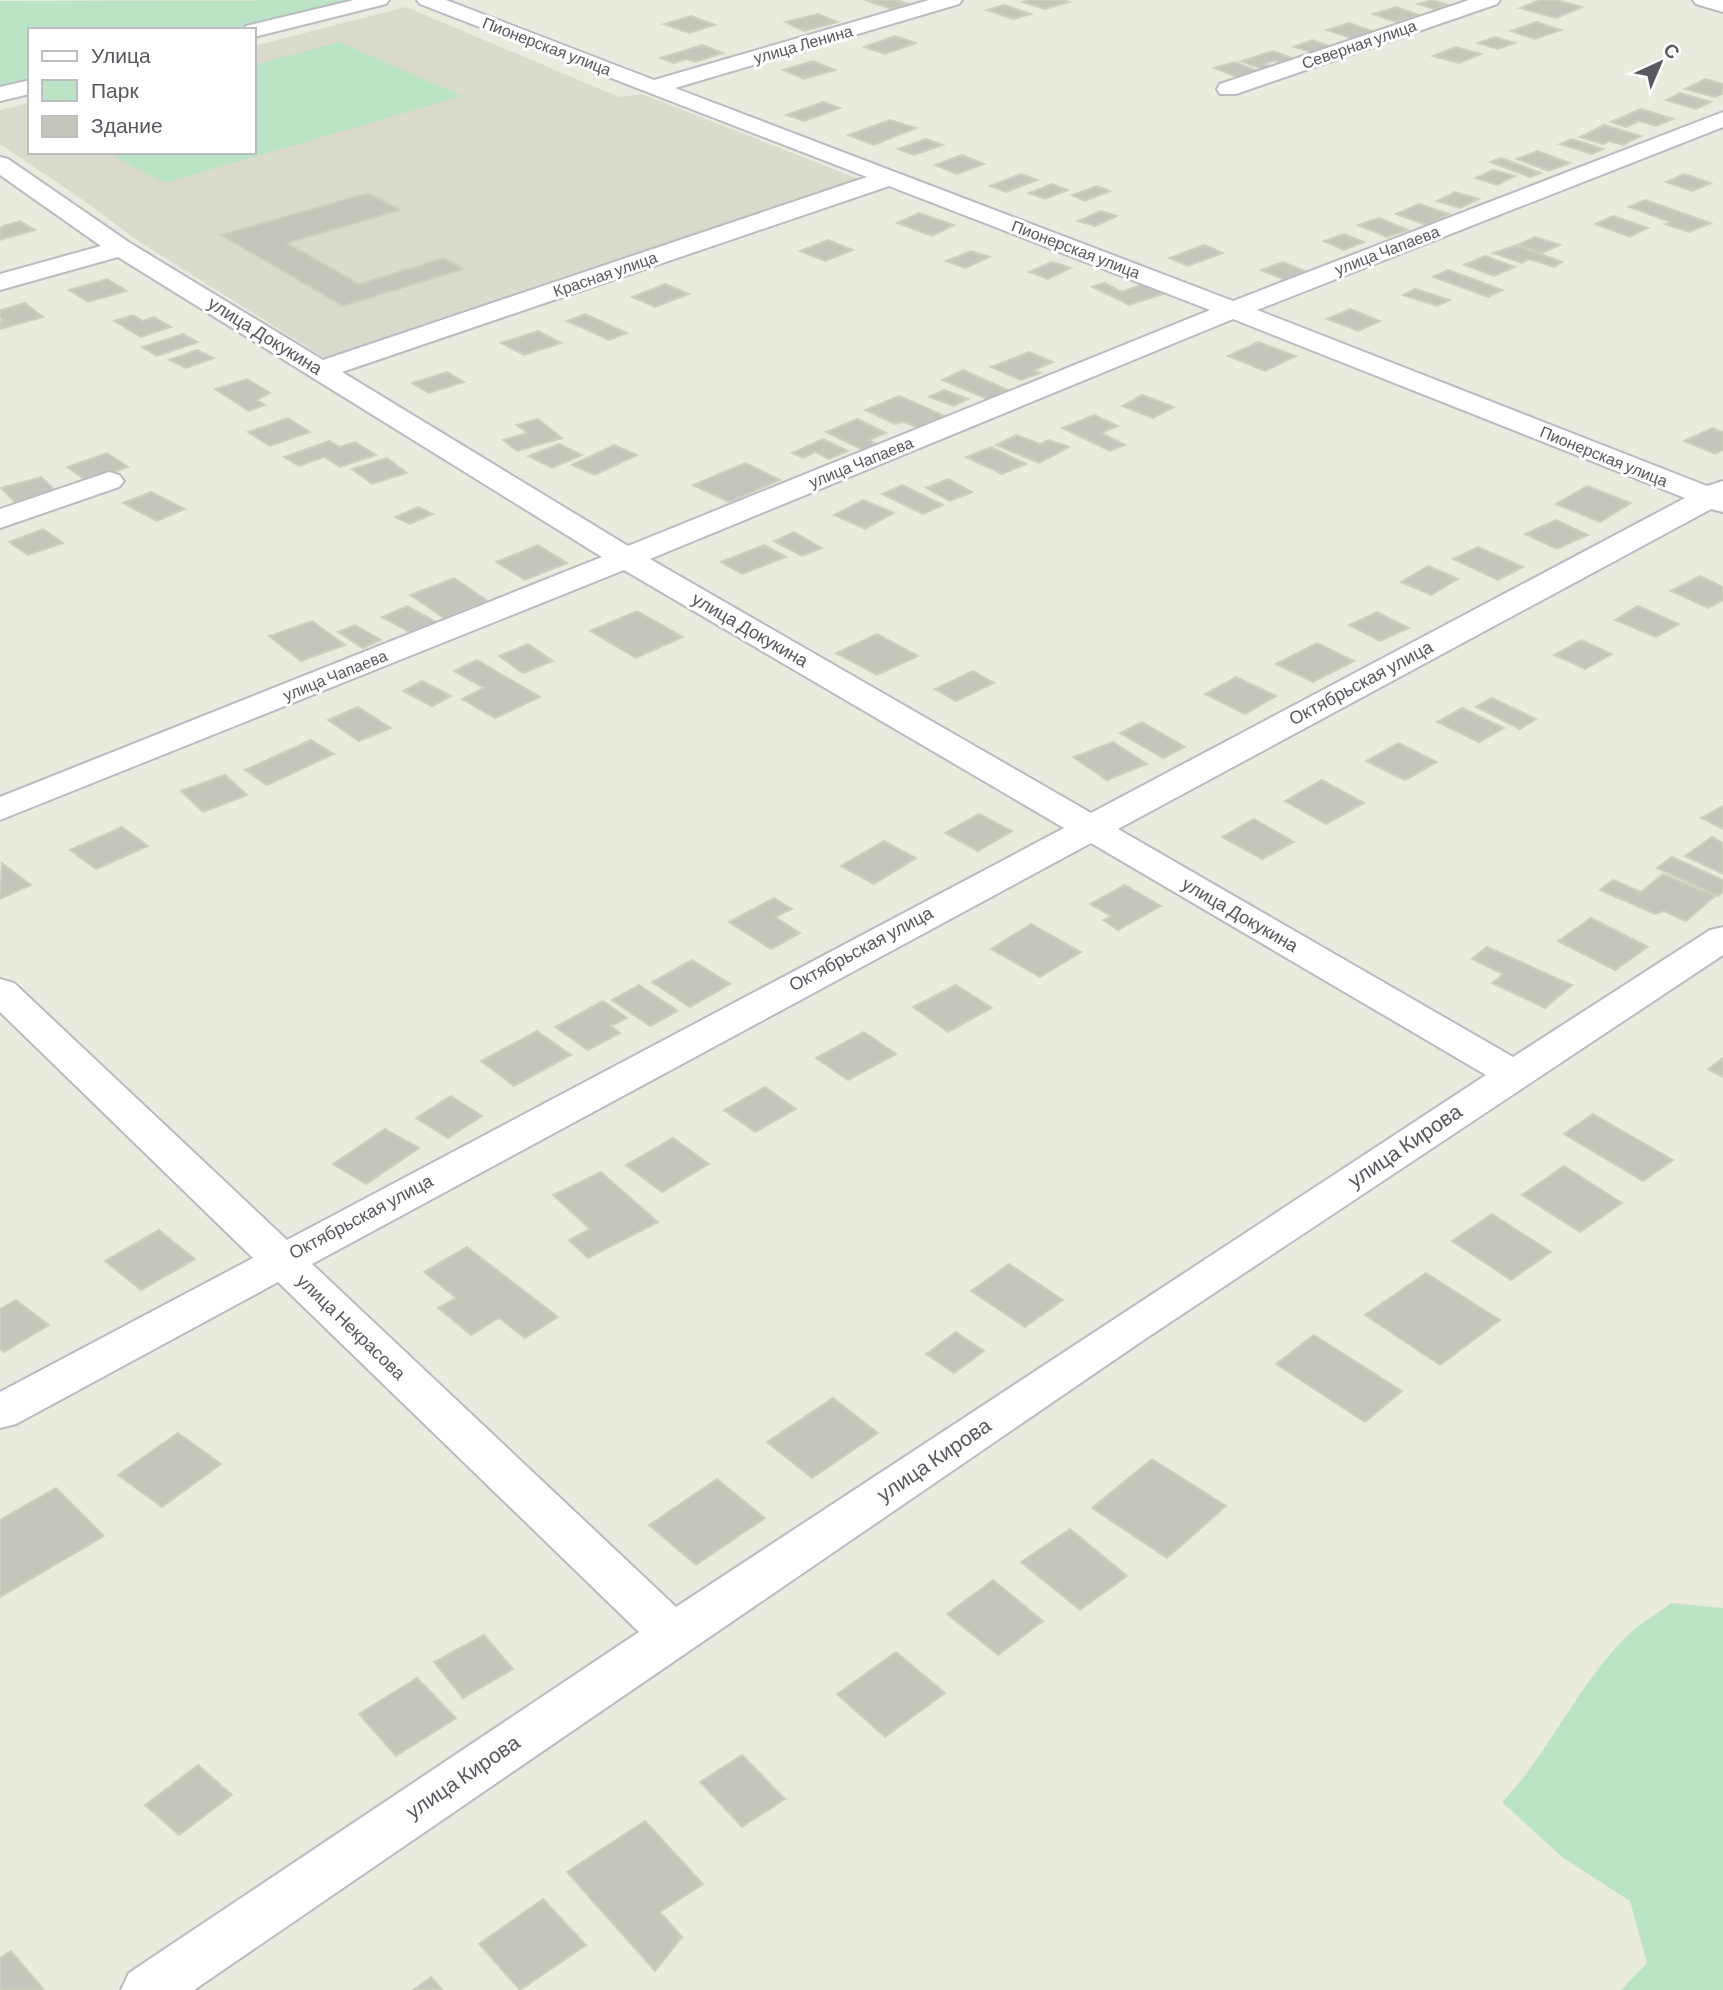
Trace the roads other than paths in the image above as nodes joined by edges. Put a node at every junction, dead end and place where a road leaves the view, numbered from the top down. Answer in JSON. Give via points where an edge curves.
{"nodes":[{"id":1,"x":379,"y":0,"type":"edge"},
{"id":2,"x":427,"y":0,"type":"edge"},
{"id":3,"x":952,"y":0,"type":"edge"},
{"id":4,"x":1490,"y":0,"type":"edge"},
{"id":5,"x":1703,"y":0,"type":"edge"},
{"id":6,"x":1723,"y":6,"type":"edge"},
{"id":7,"x":256,"y":31,"type":"edge"},
{"id":8,"x":28,"y":87,"type":"edge"},
{"id":9,"x":653,"y":87,"type":"junction"},
{"id":10,"x":1228,"y":89,"type":"dead end"},
{"id":11,"x":0,"y":94,"type":"edge"},
{"id":12,"x":1723,"y":119,"type":"edge"},
{"id":13,"x":0,"y":164,"type":"edge"},
{"id":14,"x":889,"y":178,"type":"junction"},
{"id":15,"x":121,"y":247,"type":"junction"},
{"id":16,"x":0,"y":282,"type":"edge"},
{"id":17,"x":1233,"y":310,"type":"junction"},
{"id":18,"x":321,"y":370,"type":"junction"},
{"id":19,"x":108,"y":481,"type":"dead end"},
{"id":20,"x":1718,"y":497,"type":"edge"},
{"id":21,"x":0,"y":519,"type":"edge"},
{"id":22,"x":626,"y":558,"type":"junction"},
{"id":23,"x":0,"y":809,"type":"edge"},
{"id":24,"x":1089,"y":827,"type":"junction"},
{"id":25,"x":1723,"y":938,"type":"edge"},
{"id":26,"x":0,"y":990,"type":"edge"},
{"id":27,"x":1514,"y":1074,"type":"junction"},
{"id":28,"x":281,"y":1259,"type":"junction"},
{"id":29,"x":0,"y":1412,"type":"edge"},
{"id":30,"x":673,"y":1634,"type":"junction"},
{"id":31,"x":149,"y":1990,"type":"edge"}],
"edges":[{"from":1,"to":7,"type":"street"},
{"from":2,"to":9,"type":"street","name":"Пионерская улица"},
{"from":3,"to":9,"type":"street","name":"улица Ленина"},
{"from":4,"to":10,"type":"street","name":"Северная улица"},
{"from":5,"to":6,"type":"street"},
{"from":8,"to":11,"type":"street"},
{"from":9,"to":14,"type":"street","name":"Пионерская улица"},
{"from":12,"to":17,"type":"street","name":"улица Чапаева"},
{"from":13,"to":15,"type":"street","name":"улица Докукина"},
{"from":14,"to":17,"type":"street","name":"Пионерская улица"},
{"from":14,"to":18,"type":"street","name":"Красная улица"},
{"from":15,"to":16,"type":"street"},
{"from":15,"to":18,"type":"street","name":"улица Докукина"},
{"from":17,"to":20,"type":"street","name":"Пионерская улица"},
{"from":17,"to":22,"type":"street","name":"улица Чапаева"},
{"from":18,"to":22,"type":"street","name":"улица Докукина"},
{"from":19,"to":21,"type":"street"},
{"from":20,"to":24,"type":"street","name":"Октябрьская улица"},
{"from":22,"to":23,"type":"street","name":"улица Чапаева"},
{"from":22,"to":24,"type":"street","name":"улица Докукина"},
{"from":24,"to":27,"type":"street","name":"улица Докукина"},
{"from":24,"to":28,"type":"street","name":"Октябрьская улица"},
{"from":25,"to":27,"type":"street","name":"улица Кирова"},
{"from":26,"to":28,"type":"street","name":"улица Некрасова"},
{"from":27,"to":30,"type":"street","name":"улица Кирова"},
{"from":28,"to":29,"type":"street","name":"Октябрьская улица"},
{"from":28,"to":30,"type":"street","name":"улица Некрасова"},
{"from":30,"to":31,"type":"street","name":"улица Кирова"}]}
